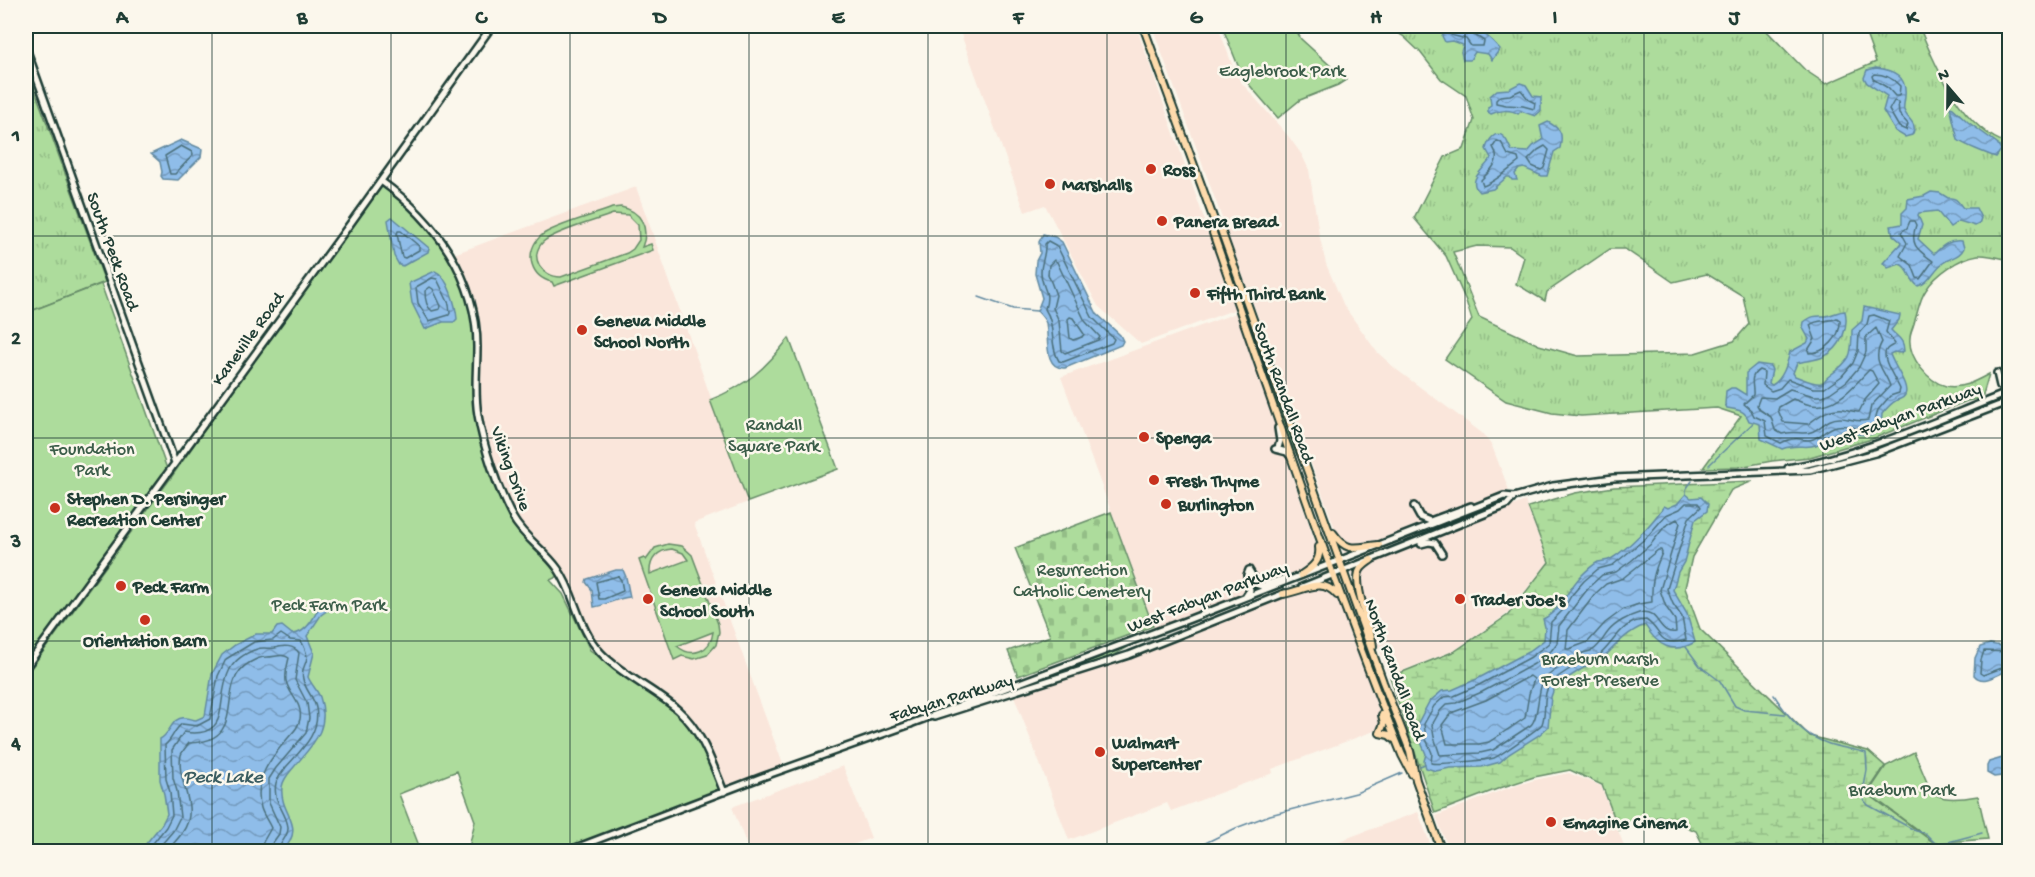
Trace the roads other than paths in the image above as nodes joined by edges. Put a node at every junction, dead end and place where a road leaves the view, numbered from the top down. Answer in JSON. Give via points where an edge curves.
{"nodes":[{"id":1,"x":492,"y":26,"type":"edge"},
{"id":2,"x":1143,"y":26,"type":"edge"},
{"id":3,"x":26,"y":48,"type":"edge"},
{"id":4,"x":381,"y":181,"type":"junction"},
{"id":5,"x":1214,"y":220,"type":"junction"},
{"id":6,"x":1997,"y":373,"type":"dead end"},
{"id":7,"x":2010,"y":390,"type":"edge"},
{"id":8,"x":1270,"y":392,"type":"junction"},
{"id":9,"x":2010,"y":401,"type":"edge"},
{"id":10,"x":1293,"y":461,"type":"junction"},
{"id":11,"x":175,"y":463,"type":"junction"},
{"id":12,"x":1766,"y":472,"type":"junction"},
{"id":13,"x":1514,"y":497,"type":"junction"},
{"id":14,"x":1485,"y":504,"type":"junction"},
{"id":15,"x":1414,"y":506,"type":"dead end"},
{"id":16,"x":1311,"y":514,"type":"junction"},
{"id":17,"x":1329,"y":528,"type":"junction"},
{"id":18,"x":1379,"y":545,"type":"junction"},
{"id":19,"x":1442,"y":554,"type":"dead end"},
{"id":20,"x":1380,"y":557,"type":"junction"},
{"id":21,"x":1341,"y":560,"type":"junction"},
{"id":22,"x":1371,"y":560,"type":"junction"},
{"id":23,"x":1328,"y":565,"type":"junction"},
{"id":24,"x":1344,"y":570,"type":"junction"},
{"id":25,"x":1301,"y":575,"type":"junction"},
{"id":26,"x":1331,"y":575,"type":"junction"},
{"id":27,"x":1283,"y":594,"type":"junction"},
{"id":28,"x":1245,"y":597,"type":"junction"},
{"id":29,"x":1341,"y":600,"type":"junction"},
{"id":30,"x":1375,"y":658,"type":"junction"},
{"id":31,"x":26,"y":667,"type":"edge"},
{"id":32,"x":1370,"y":674,"type":"junction"},
{"id":33,"x":910,"y":724,"type":"junction"},
{"id":34,"x":1396,"y":740,"type":"junction"},
{"id":35,"x":1416,"y":780,"type":"junction"},
{"id":36,"x":724,"y":792,"type":"junction"},
{"id":37,"x":565,"y":852,"type":"edge"},
{"id":38,"x":1442,"y":852,"type":"edge"}],
"edges":[{"from":1,"to":4,"type":"main road","name":"Kaneville Road"},
{"from":2,"to":5,"type":"main road","name":"South Randall Road"},
{"from":3,"to":11,"type":"main road","name":"South Peck Road"},
{"from":4,"to":11,"type":"main road","name":"Kaneville Road"},
{"from":4,"to":36,"type":"main road","name":"Viking Drive","via":[[423,216],[451,255],[464,282],[474,315],[475,395],[481,434],[513,518],[559,571],[597,649],[688,720],[704,743]]},
{"from":5,"to":8,"type":"main road","name":"South Randall Road","via":[[1214,233]]},
{"from":5,"to":17,"type":"main road","name":"South Randall Road","via":[[1221,230]]},
{"from":6,"to":7,"type":"main road","via":[[2001,387]]},
{"from":7,"to":12,"type":"main road","name":"West Fabyan Parkway","via":[[1863,449]]},
{"from":8,"to":10,"type":"main road","name":"South Randall Road"},
{"from":8,"to":10,"type":"main road","via":[[1280,441],[1275,449],[1287,452]]},
{"from":9,"to":12,"type":"main road","name":"West Fabyan Parkway","via":[[1851,460],[1810,470]]},
{"from":10,"to":16,"type":"main road","name":"South Randall Road"},
{"from":11,"to":31,"type":"main road","name":"Kaneville Road"},
{"from":12,"to":13,"type":"main road","name":"West Fabyan Parkway","via":[[1613,478],[1553,486]]},
{"from":13,"to":14,"type":"main road","name":"West Fabyan Parkway","via":[[1504,496]]},
{"from":13,"to":20,"type":"main road","name":"West Fabyan Parkway","via":[[1507,505]]},
{"from":14,"to":15,"type":"main road","via":[[1469,506],[1430,522],[1420,517]]},
{"from":14,"to":18,"type":"main road","name":"West Fabyan Parkway"},
{"from":16,"to":23,"type":"main road","name":"South Randall Road"},
{"from":16,"to":25,"type":"main road","via":[[1320,555]]},
{"from":17,"to":18,"type":"main road","via":[[1346,547]]},
{"from":17,"to":21,"type":"main road","name":"South Randall Road"},
{"from":18,"to":21,"type":"main road","name":"West Fabyan Parkway"},
{"from":19,"to":20,"type":"main road","via":[[1437,545],[1429,542]]},
{"from":20,"to":22,"type":"main road","name":"West Fabyan Parkway"},
{"from":21,"to":23,"type":"main road","name":"West Fabyan Parkway"},
{"from":21,"to":24,"type":"main road","name":"South Randall Road"},
{"from":22,"to":24,"type":"main road","name":"West Fabyan Parkway"},
{"from":22,"to":30,"type":"main road","via":[[1359,571],[1357,582]]},
{"from":23,"to":25,"type":"main road","name":"West Fabyan Parkway"},
{"from":23,"to":26,"type":"main road","name":"South Randall Road"},
{"from":24,"to":26,"type":"main road","name":"Fabyan Parkway"},
{"from":24,"to":30,"type":"main road","name":"North Randall Road"},
{"from":25,"to":28,"type":"main road","name":"West Fabyan Parkway"},
{"from":25,"to":28,"type":"main road","via":[[1261,586],[1249,570],[1250,590]]},
{"from":26,"to":27,"type":"main road","name":"Fabyan Parkway"},
{"from":26,"to":29,"type":"main road","name":"North Randall Road"},
{"from":27,"to":29,"type":"main road","via":[[1324,585]]},
{"from":27,"to":33,"type":"main road","name":"Fabyan Parkway","via":[[1118,659]]},
{"from":28,"to":33,"type":"main road","name":"West Fabyan Parkway"},
{"from":29,"to":32,"type":"main road","name":"North Randall Road"},
{"from":30,"to":35,"type":"main road","name":"North Randall Road","via":[[1410,751]]},
{"from":32,"to":34,"type":"main road","name":"North Randall Road"},
{"from":32,"to":34,"type":"main road","via":[[1384,723],[1380,733]]},
{"from":33,"to":36,"type":"main road","name":"Fabyan Parkway"},
{"from":34,"to":35,"type":"main road","name":"North Randall Road"},
{"from":35,"to":38,"type":"main road","name":"North Randall Road"},
{"from":36,"to":37,"type":"main road","name":"Fabyan Parkway"}]}
